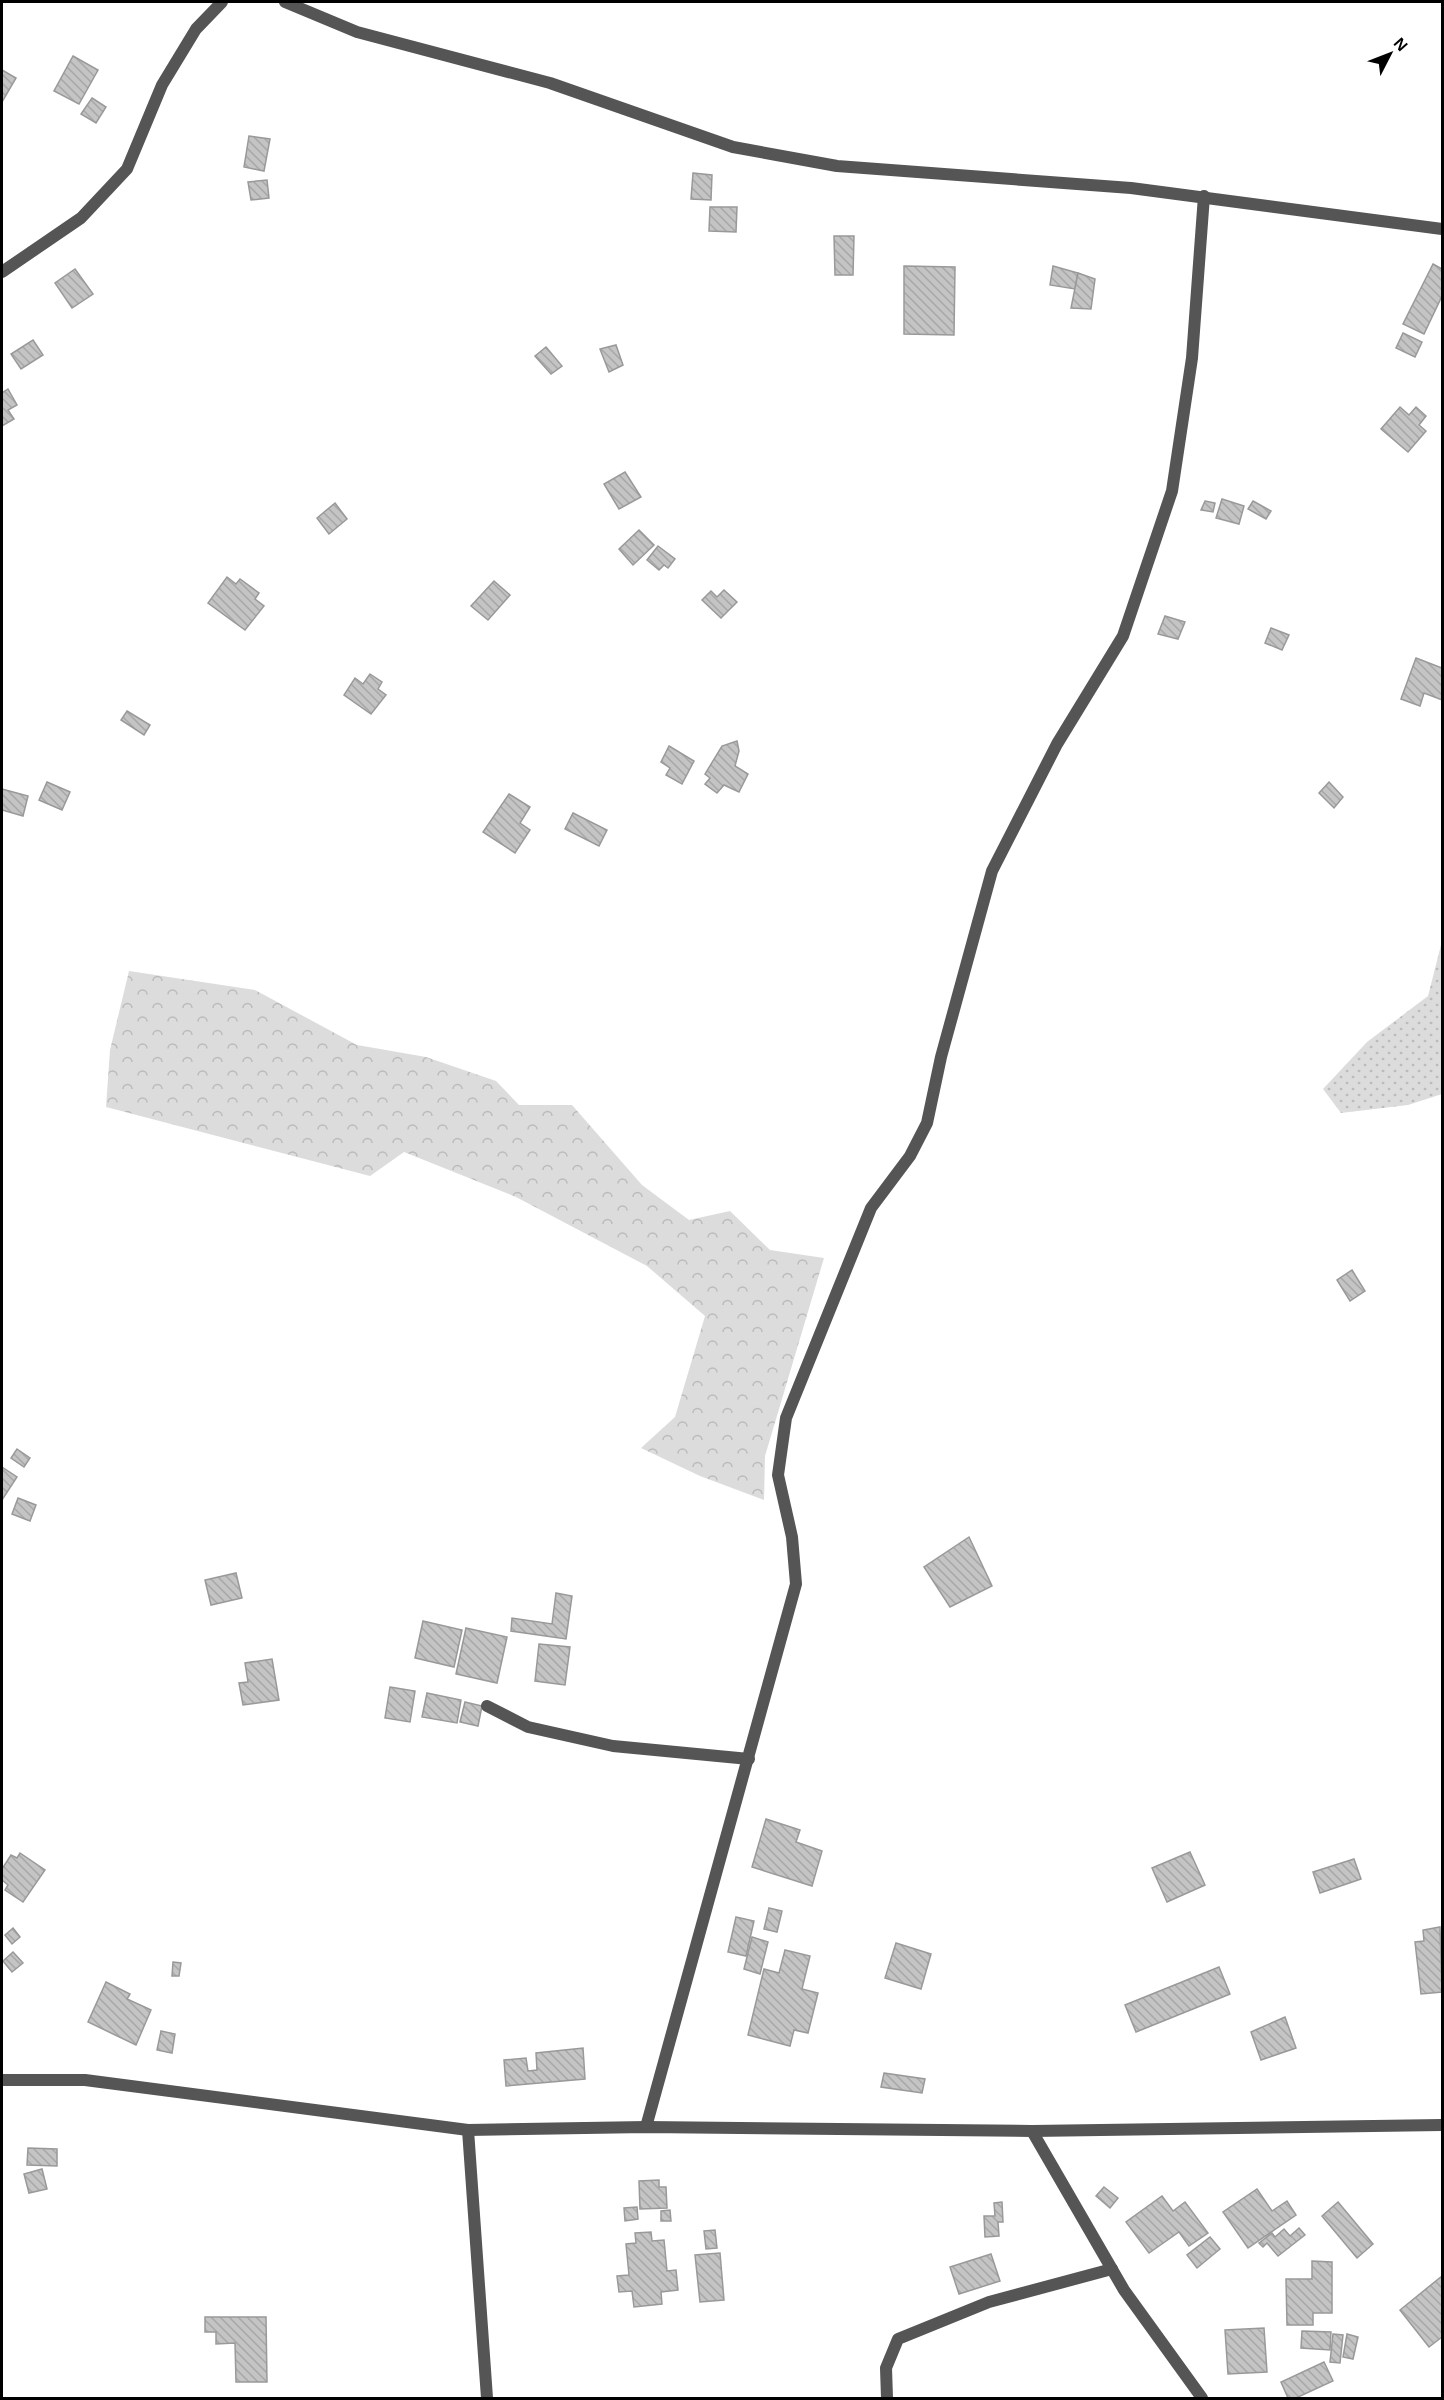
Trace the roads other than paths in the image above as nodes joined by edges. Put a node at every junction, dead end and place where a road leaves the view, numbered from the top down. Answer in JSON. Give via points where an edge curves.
{"nodes":[{"id":1,"x":222,"y":2,"type":"edge"},
{"id":2,"x":285,"y":2,"type":"edge"},
{"id":3,"x":1204,"y":196,"type":"junction"},
{"id":4,"x":1443,"y":229,"type":"edge"},
{"id":5,"x":2,"y":272,"type":"edge"},
{"id":6,"x":487,"y":1706,"type":"dead end"},
{"id":7,"x":749,"y":1759,"type":"junction"},
{"id":8,"x":2,"y":2080,"type":"edge"},
{"id":9,"x":1443,"y":2125,"type":"edge"},
{"id":10,"x":646,"y":2127,"type":"junction"},
{"id":11,"x":468,"y":2130,"type":"junction"},
{"id":12,"x":1032,"y":2131,"type":"junction"},
{"id":13,"x":1112,"y":2269,"type":"junction"},
{"id":14,"x":487,"y":2398,"type":"edge"},
{"id":15,"x":887,"y":2398,"type":"edge"},
{"id":16,"x":1202,"y":2398,"type":"edge"}],
"edges":[{"from":1,"to":5,"type":"street","via":[[196,28],[162,85],[127,169],[81,218]]},
{"from":2,"to":3,"type":"street","via":[[357,32],[550,83],[733,147],[837,166]]},
{"from":3,"to":4,"type":"street"},
{"from":3,"to":7,"type":"street","via":[[1192,358],[1172,491],[1123,636],[1057,744],[992,871],[941,1057],[927,1124],[910,1156],[871,1208],[786,1418],[778,1475],[792,1537],[796,1584]]},
{"from":6,"to":7,"type":"street","via":[[528,1727],[613,1746]]},
{"from":7,"to":10,"type":"street"},
{"from":8,"to":11,"type":"street","via":[[85,2080]]},
{"from":9,"to":12,"type":"street"},
{"from":10,"to":11,"type":"street"},
{"from":10,"to":12,"type":"street"},
{"from":11,"to":14,"type":"street"},
{"from":12,"to":13,"type":"street"},
{"from":13,"to":15,"type":"street","via":[[989,2302],[898,2339],[886,2368]]},
{"from":13,"to":16,"type":"street"}]}
